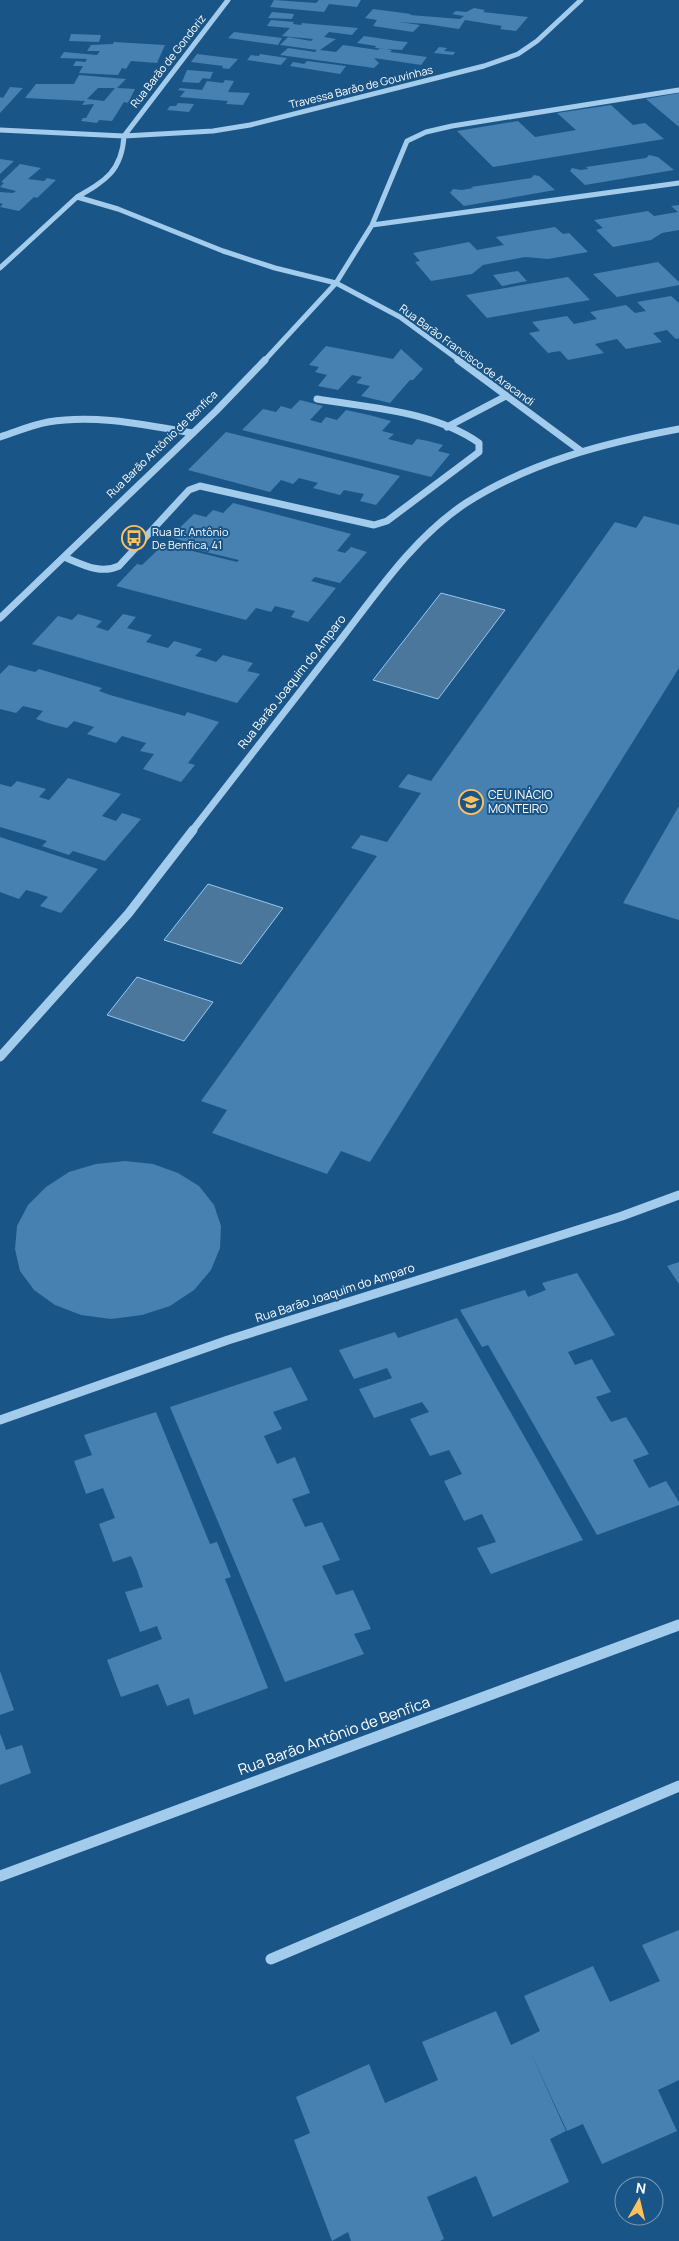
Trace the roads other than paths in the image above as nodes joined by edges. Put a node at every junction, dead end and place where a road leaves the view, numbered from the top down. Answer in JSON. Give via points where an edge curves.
{"nodes":[{"id":1,"x":228,"y":0,"type":"edge"},
{"id":2,"x":581,"y":0,"type":"edge"},
{"id":3,"x":679,"y":90,"type":"edge"},
{"id":4,"x":0,"y":130,"type":"edge"},
{"id":5,"x":124,"y":136,"type":"junction"},
{"id":6,"x":679,"y":183,"type":"edge"},
{"id":7,"x":77,"y":198,"type":"junction"},
{"id":8,"x":372,"y":225,"type":"junction"},
{"id":9,"x":0,"y":268,"type":"edge"},
{"id":10,"x":336,"y":283,"type":"junction"},
{"id":11,"x":506,"y":396,"type":"junction"},
{"id":12,"x":317,"y":399,"type":"dead end"},
{"id":13,"x":447,"y":427,"type":"junction"},
{"id":14,"x":679,"y":428,"type":"edge"},
{"id":15,"x":193,"y":433,"type":"junction"},
{"id":16,"x":0,"y":437,"type":"edge"},
{"id":17,"x":581,"y":451,"type":"junction"},
{"id":18,"x":64,"y":557,"type":"junction"},
{"id":19,"x":0,"y":618,"type":"edge"},
{"id":20,"x":0,"y":1058,"type":"edge"},
{"id":21,"x":679,"y":1195,"type":"edge"},
{"id":22,"x":0,"y":1420,"type":"edge"},
{"id":23,"x":679,"y":1625,"type":"edge"},
{"id":24,"x":679,"y":1786,"type":"edge"},
{"id":25,"x":0,"y":1876,"type":"edge"},
{"id":26,"x":271,"y":1959,"type":"dead end"}],
"edges":[{"from":1,"to":5,"type":"street","name":"Rua Barão de Gondoriz"},
{"from":2,"to":5,"type":"street","name":"Travessa Barão de Gouvinhas","via":[[518,54],[484,66],[250,125],[213,131]]},
{"from":3,"to":8,"type":"street","name":"Rua Barão Antônio de Benfica","via":[[426,132],[407,141]]},
{"from":4,"to":5,"type":"street","name":"Travessa Barão de Gouvinhas"},
{"from":5,"to":7,"type":"street","via":[[124,151],[114,171]]},
{"from":6,"to":8,"type":"street"},
{"from":7,"to":9,"type":"street"},
{"from":7,"to":10,"type":"street","name":"Rua Barão Francisco de Aracandi","via":[[118,208],[223,251]]},
{"from":8,"to":10,"type":"street","name":"Rua Barão Antônio de Benfica"},
{"from":10,"to":11,"type":"street","name":"Rua Barão Francisco de Aracandi","via":[[400,317]]},
{"from":10,"to":15,"type":"street","name":"Rua Barão Antônio de Benfica"},
{"from":11,"to":13,"type":"street"},
{"from":11,"to":17,"type":"street","name":"Rua Barão Francisco de Aracandi"},
{"from":12,"to":13,"type":"street","via":[[422,418]]},
{"from":13,"to":18,"type":"street","via":[[471,434],[479,443],[479,452],[387,521],[374,526],[200,486],[189,490],[113,571],[105,572]]},
{"from":14,"to":17,"type":"street","name":"Rua Barão Joaquim do Amparo"},
{"from":15,"to":16,"type":"street","via":[[94,418],[49,422]]},
{"from":15,"to":18,"type":"street","name":"Rua Barão Antônio de Benfica"},
{"from":17,"to":20,"type":"street","name":"Rua Barão Joaquim do Amparo","via":[[472,500],[440,523],[397,567],[128,914]]},
{"from":18,"to":19,"type":"street","name":"Rua Barão Antônio de Benfica"},
{"from":21,"to":22,"type":"street","name":"Rua Barão Joaquim do Amparo","via":[[622,1216],[228,1340]]},
{"from":23,"to":25,"type":"street","name":"Rua Barão Antônio de Benfica"},
{"from":24,"to":26,"type":"street"}]}
